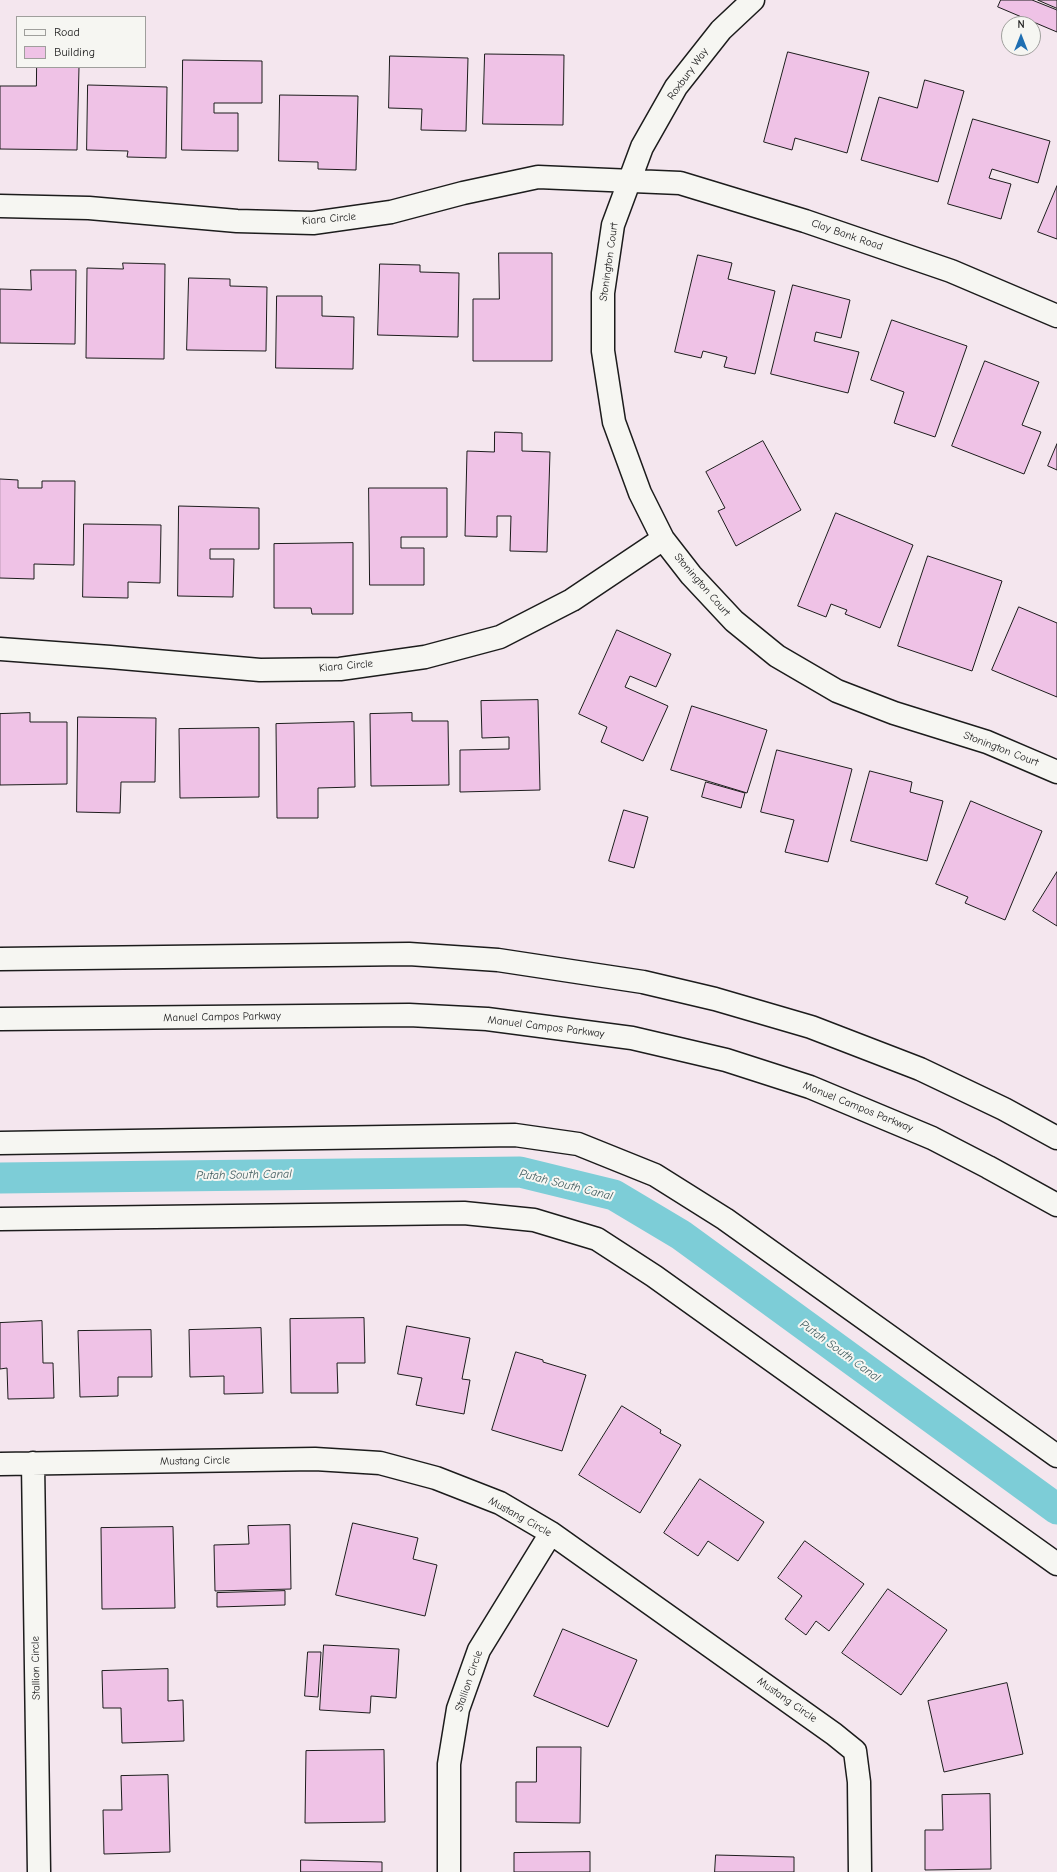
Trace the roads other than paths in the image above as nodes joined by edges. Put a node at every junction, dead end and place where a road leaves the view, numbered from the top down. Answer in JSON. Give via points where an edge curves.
{"nodes":[{"id":1,"x":753,"y":0,"type":"edge"},
{"id":2,"x":629,"y":181,"type":"junction"},
{"id":3,"x":0,"y":206,"type":"edge"},
{"id":4,"x":1057,"y":316,"type":"edge"},
{"id":5,"x":663,"y":539,"type":"junction"},
{"id":6,"x":0,"y":649,"type":"edge"},
{"id":7,"x":1057,"y":772,"type":"edge"},
{"id":8,"x":0,"y":959,"type":"edge"},
{"id":9,"x":0,"y":1019,"type":"edge"},
{"id":10,"x":1057,"y":1138,"type":"edge"},
{"id":11,"x":0,"y":1143,"type":"edge"},
{"id":12,"x":1057,"y":1205,"type":"edge"},
{"id":13,"x":0,"y":1219,"type":"edge"},
{"id":14,"x":1057,"y":1456,"type":"edge"},
{"id":15,"x":32,"y":1463,"type":"junction"},
{"id":16,"x":0,"y":1464,"type":"edge"},
{"id":17,"x":551,"y":1533,"type":"junction"},
{"id":18,"x":1057,"y":1564,"type":"edge"},
{"id":19,"x":39,"y":1872,"type":"edge"},
{"id":20,"x":449,"y":1872,"type":"edge"},
{"id":21,"x":860,"y":1872,"type":"edge"}],
"edges":[{"from":1,"to":2,"type":"street","name":"Roxbury Way","via":[[721,30],[676,88],[643,145]]},
{"from":2,"to":3,"type":"street","name":"Kiara Circle","via":[[538,178],[463,193],[391,212],[313,223],[237,221],[88,208]]},
{"from":2,"to":4,"type":"street","name":"Clay Bank Road","via":[[680,183],[805,221],[951,271]]},
{"from":2,"to":5,"type":"street","name":"Stonington Court","via":[[613,225],[603,293],[603,351],[614,422],[640,493]]},
{"from":5,"to":6,"type":"street","name":"Kiara Circle","via":[[572,600],[500,637],[425,657],[340,669],[260,670]]},
{"from":5,"to":7,"type":"street","name":"Stonington Court","via":[[691,575],[734,621],[777,656],[817,680],[844,694],[894,713],[987,742]]},
{"from":8,"to":10,"type":"street","via":[[409,954],[498,960],[643,982],[715,999],[819,1030],[920,1069],[1004,1109]]},
{"from":9,"to":12,"type":"street","name":"Manuel Campos Parkway","via":[[409,1014],[487,1019],[632,1038],[726,1060],[810,1087],[932,1138]]},
{"from":11,"to":14,"type":"street","via":[[515,1135],[578,1144],[655,1175],[725,1219]]},
{"from":13,"to":18,"type":"street","via":[[464,1213],[534,1220],[597,1239],[654,1276]]},
{"from":15,"to":16,"type":"street","name":"Mustang Circle"},
{"from":15,"to":17,"type":"street","name":"Mustang Circle","via":[[315,1459],[380,1463],[436,1478],[500,1503]]},
{"from":15,"to":19,"type":"street","name":"Stallion Circle"},
{"from":17,"to":20,"type":"street","name":"Stallion Circle","via":[[479,1650],[458,1709],[449,1764]]},
{"from":17,"to":21,"type":"street","name":"Mustang Circle","via":[[855,1751],[860,1782]]}]}
